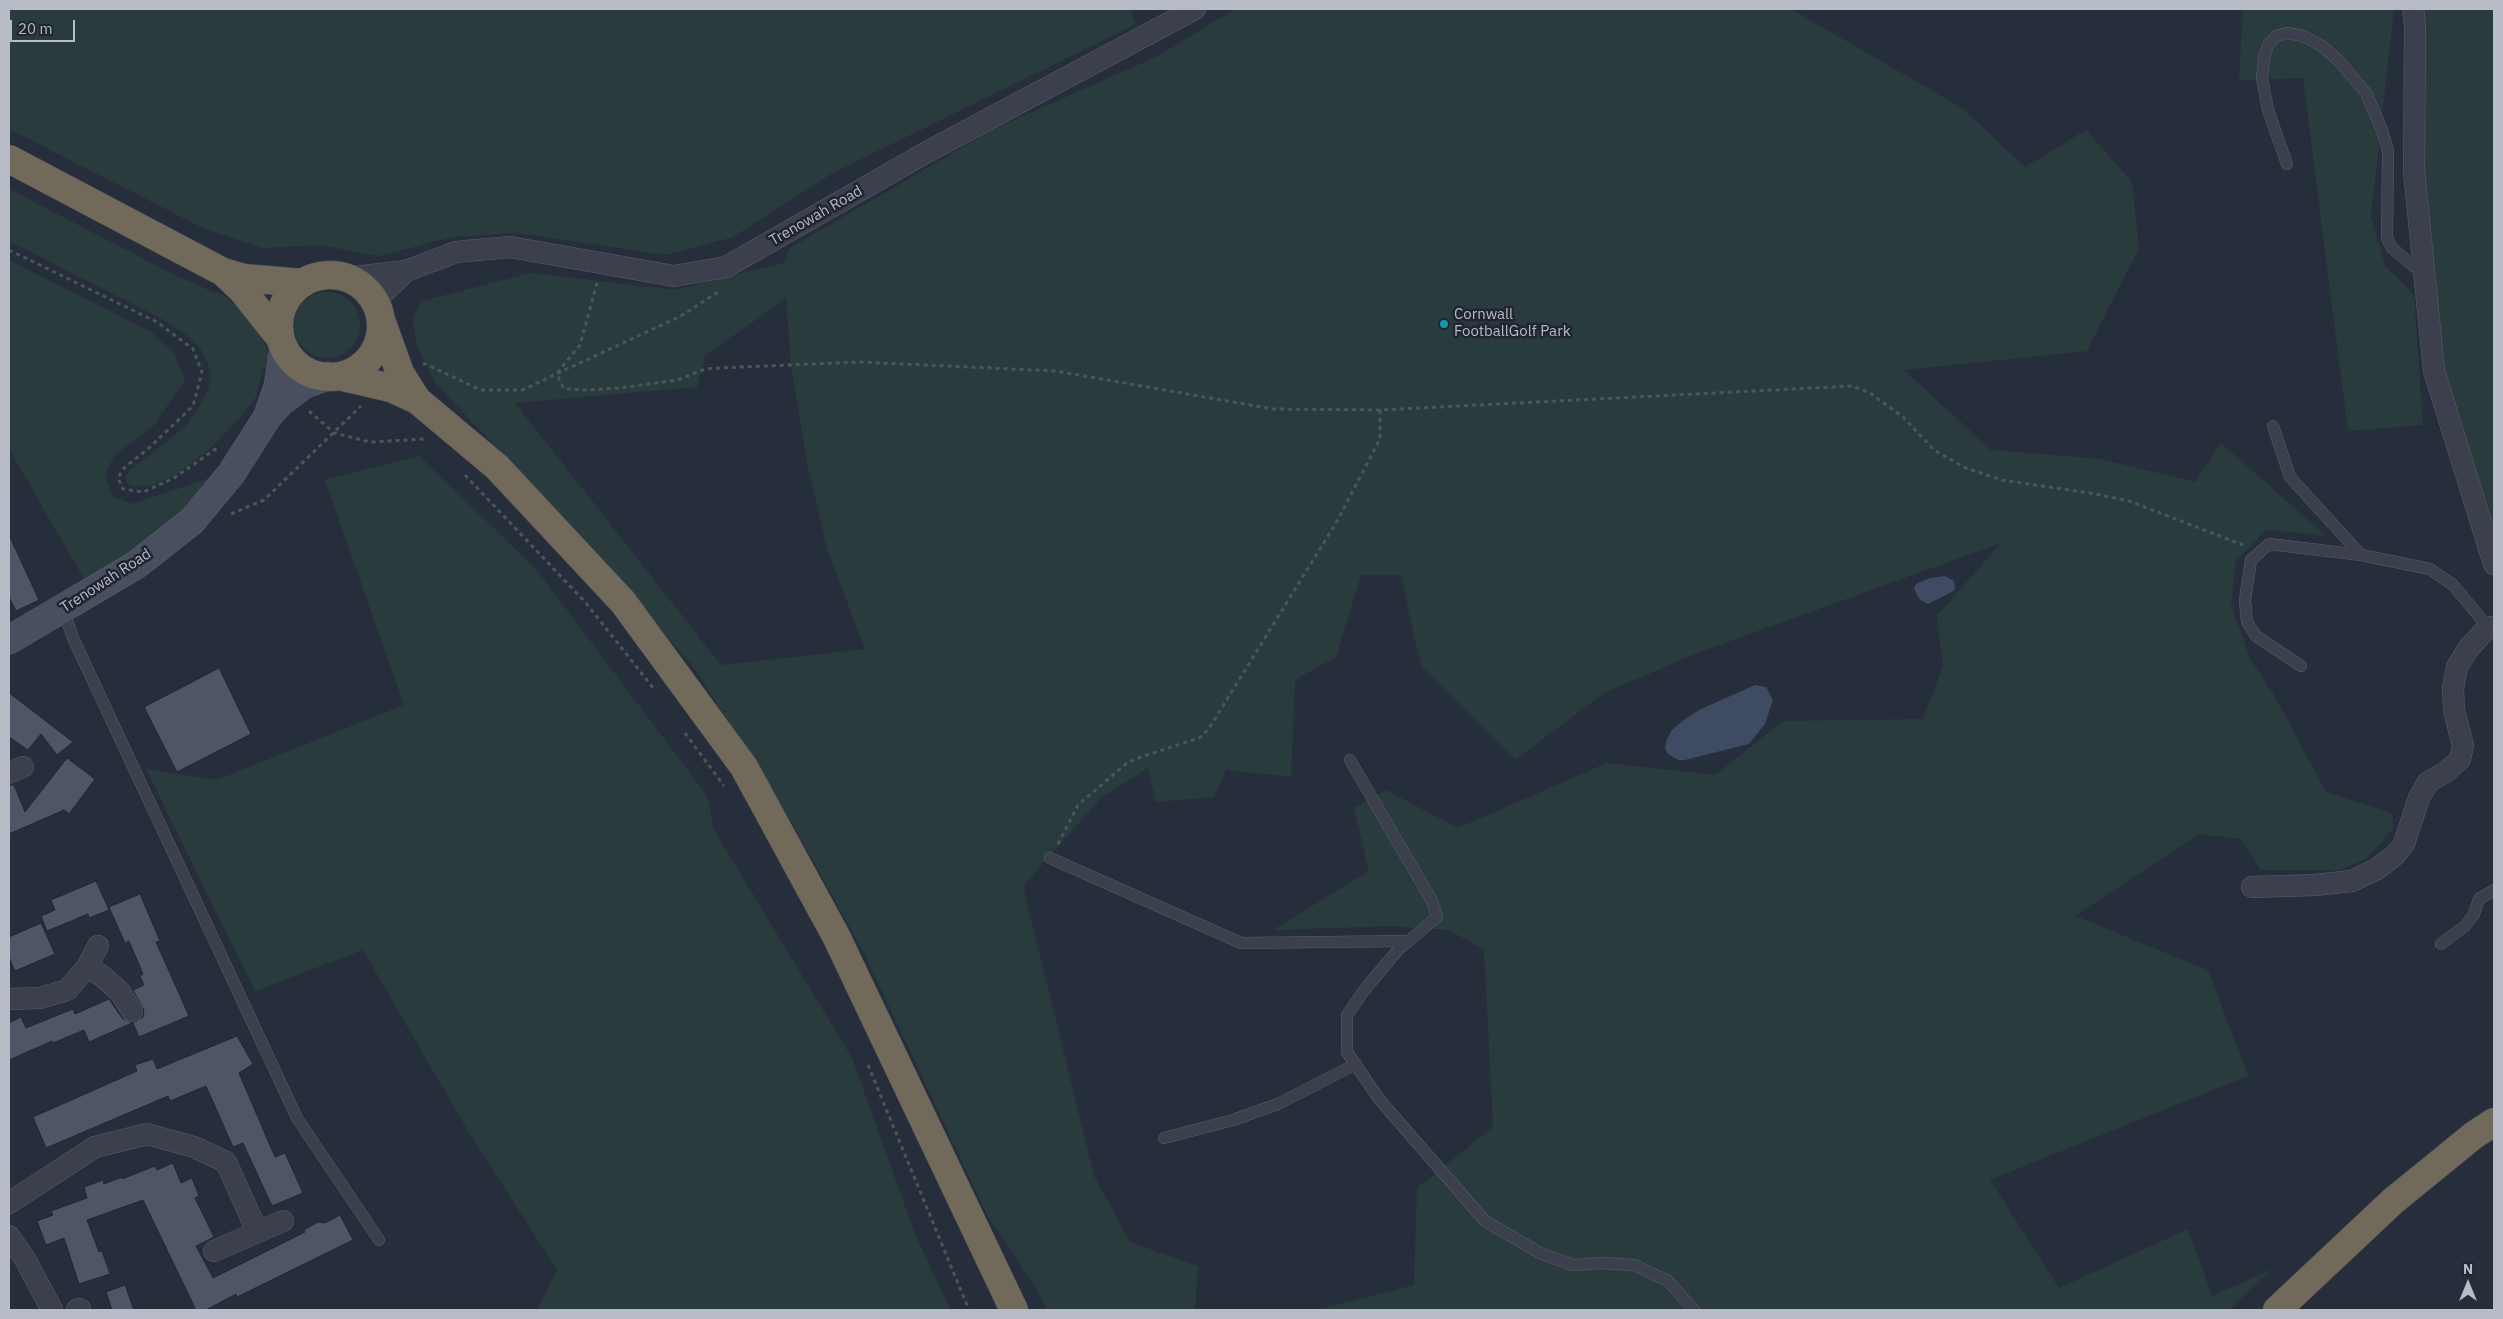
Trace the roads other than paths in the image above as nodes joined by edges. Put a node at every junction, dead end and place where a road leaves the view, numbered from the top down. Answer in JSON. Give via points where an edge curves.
{"nodes":[{"id":1,"x":1195,"y":9,"type":"edge"},
{"id":2,"x":2413,"y":9,"type":"edge"},
{"id":3,"x":9,"y":159,"type":"edge"},
{"id":4,"x":2288,"y":164,"type":"dead end"},
{"id":5,"x":406,"y":271,"type":"junction"},
{"id":6,"x":223,"y":272,"type":"junction"},
{"id":7,"x":2425,"y":276,"type":"junction"},
{"id":8,"x":346,"y":278,"type":"junction"},
{"id":9,"x":303,"y":283,"type":"junction"},
{"id":10,"x":379,"y":312,"type":"junction"},
{"id":11,"x":282,"y":343,"type":"junction"},
{"id":12,"x":334,"y":376,"type":"junction"},
{"id":13,"x":390,"y":377,"type":"junction"},
{"id":14,"x":268,"y":416,"type":"junction"},
{"id":15,"x":2273,"y":426,"type":"dead end"},
{"id":16,"x":2361,"y":555,"type":"junction"},
{"id":17,"x":2494,"y":564,"type":"edge"},
{"id":18,"x":63,"y":609,"type":"junction"},
{"id":19,"x":2491,"y":627,"type":"edge"},
{"id":20,"x":9,"y":640,"type":"edge"},
{"id":21,"x":2301,"y":666,"type":"dead end"},
{"id":22,"x":1350,"y":760,"type":"dead end"},
{"id":23,"x":1050,"y":858,"type":"road end"},
{"id":24,"x":2252,"y":887,"type":"dead end"},
{"id":25,"x":2494,"y":890,"type":"edge"},
{"id":26,"x":1408,"y":941,"type":"junction"},
{"id":27,"x":2440,"y":944,"type":"dead end"},
{"id":28,"x":98,"y":946,"type":"dead end"},
{"id":29,"x":87,"y":967,"type":"junction"},
{"id":30,"x":9,"y":999,"type":"edge"},
{"id":31,"x":132,"y":1012,"type":"dead end"},
{"id":32,"x":1356,"y":1064,"type":"junction"},
{"id":33,"x":2494,"y":1122,"type":"edge"},
{"id":34,"x":1164,"y":1138,"type":"dead end"},
{"id":35,"x":9,"y":1203,"type":"edge"},
{"id":36,"x":283,"y":1221,"type":"dead end"},
{"id":37,"x":257,"y":1231,"type":"junction"},
{"id":38,"x":9,"y":1236,"type":"edge"},
{"id":39,"x":378,"y":1240,"type":"dead end"},
{"id":40,"x":214,"y":1251,"type":"dead end"},
{"id":41,"x":52,"y":1310,"type":"edge"},
{"id":42,"x":1014,"y":1310,"type":"edge"},
{"id":43,"x":1694,"y":1310,"type":"edge"},
{"id":44,"x":2277,"y":1310,"type":"edge"}],
"edges":[{"from":1,"to":5,"type":"street","name":"Trenowah Road","via":[[928,152],[726,267],[674,276],[510,247],[456,252]]},
{"from":2,"to":7,"type":"street","via":[[2414,171]]},
{"from":3,"to":6,"type":"highway"},
{"from":4,"to":7,"type":"lane","via":[[2268,110],[2262,78],[2268,45],[2276,36],[2287,33],[2303,36],[2322,46],[2366,93],[2388,151],[2387,238],[2392,248]]},
{"from":5,"to":8,"type":"street","name":"Trenowah Road"},
{"from":5,"to":10,"type":"street","name":"Trenowah Road","via":[[382,294]]},
{"from":6,"to":9,"type":"highway","via":[[244,278]]},
{"from":6,"to":11,"type":"highway","via":[[242,290]]},
{"from":7,"to":17,"type":"street","via":[[2434,371]]},
{"from":8,"to":9,"type":"highway","via":[[329,275]]},
{"from":8,"to":10,"type":"highway","via":[[362,286]]},
{"from":9,"to":11,"type":"highway","via":[[285,303],[280,321]]},
{"from":10,"to":12,"type":"highway","via":[[380,336],[372,355],[358,368]]},
{"from":10,"to":13,"type":"highway"},
{"from":11,"to":12,"type":"highway","via":[[302,368]]},
{"from":11,"to":14,"type":"street","name":"Trenowah Road","via":[[278,387]]},
{"from":12,"to":13,"type":"highway"},
{"from":12,"to":14,"type":"street","name":"Trenowah Road","via":[[305,384]]},
{"from":13,"to":42,"type":"highway","via":[[497,467],[623,602],[744,768],[836,936]]},
{"from":14,"to":18,"type":"street","name":"Trenowah Road","via":[[231,474],[192,520],[136,565]]},
{"from":15,"to":16,"type":"lane","via":[[2290,477]]},
{"from":16,"to":19,"type":"lane","via":[[2430,569],[2453,585]]},
{"from":16,"to":21,"type":"lane","via":[[2269,544],[2251,560],[2245,600],[2247,622],[2256,636]]},
{"from":18,"to":20,"type":"street","name":"Trenowah Road"},
{"from":18,"to":39,"type":"lane","via":[[73,638],[297,1118]]},
{"from":19,"to":24,"type":"street","via":[[2468,648],[2457,667],[2453,688],[2454,710],[2463,746],[2460,759],[2428,782],[2419,798],[2404,844],[2395,855],[2377,869],[2352,880]]},
{"from":22,"to":26,"type":"lane","via":[[1432,901],[1436,917]]},
{"from":23,"to":26,"type":"lane","via":[[1241,942]]},
{"from":25,"to":27,"type":"lane","via":[[2479,899],[2465,926]]},
{"from":26,"to":32,"type":"lane","via":[[1365,989],[1347,1015],[1347,1052]]},
{"from":28,"to":29,"type":"street"},
{"from":29,"to":30,"type":"street","via":[[67,990],[40,998]]},
{"from":29,"to":31,"type":"street","via":[[120,992]]},
{"from":32,"to":34,"type":"lane","via":[[1278,1104]]},
{"from":32,"to":43,"type":"lane","via":[[1379,1099],[1485,1221],[1542,1254],[1573,1265],[1634,1265],[1668,1281]]},
{"from":33,"to":44,"type":"highway","via":[[2393,1202]]},
{"from":35,"to":37,"type":"street","via":[[95,1147],[147,1134],[194,1147],[226,1162]]},
{"from":36,"to":37,"type":"street"},
{"from":37,"to":40,"type":"street"},
{"from":38,"to":41,"type":"street"}]}
